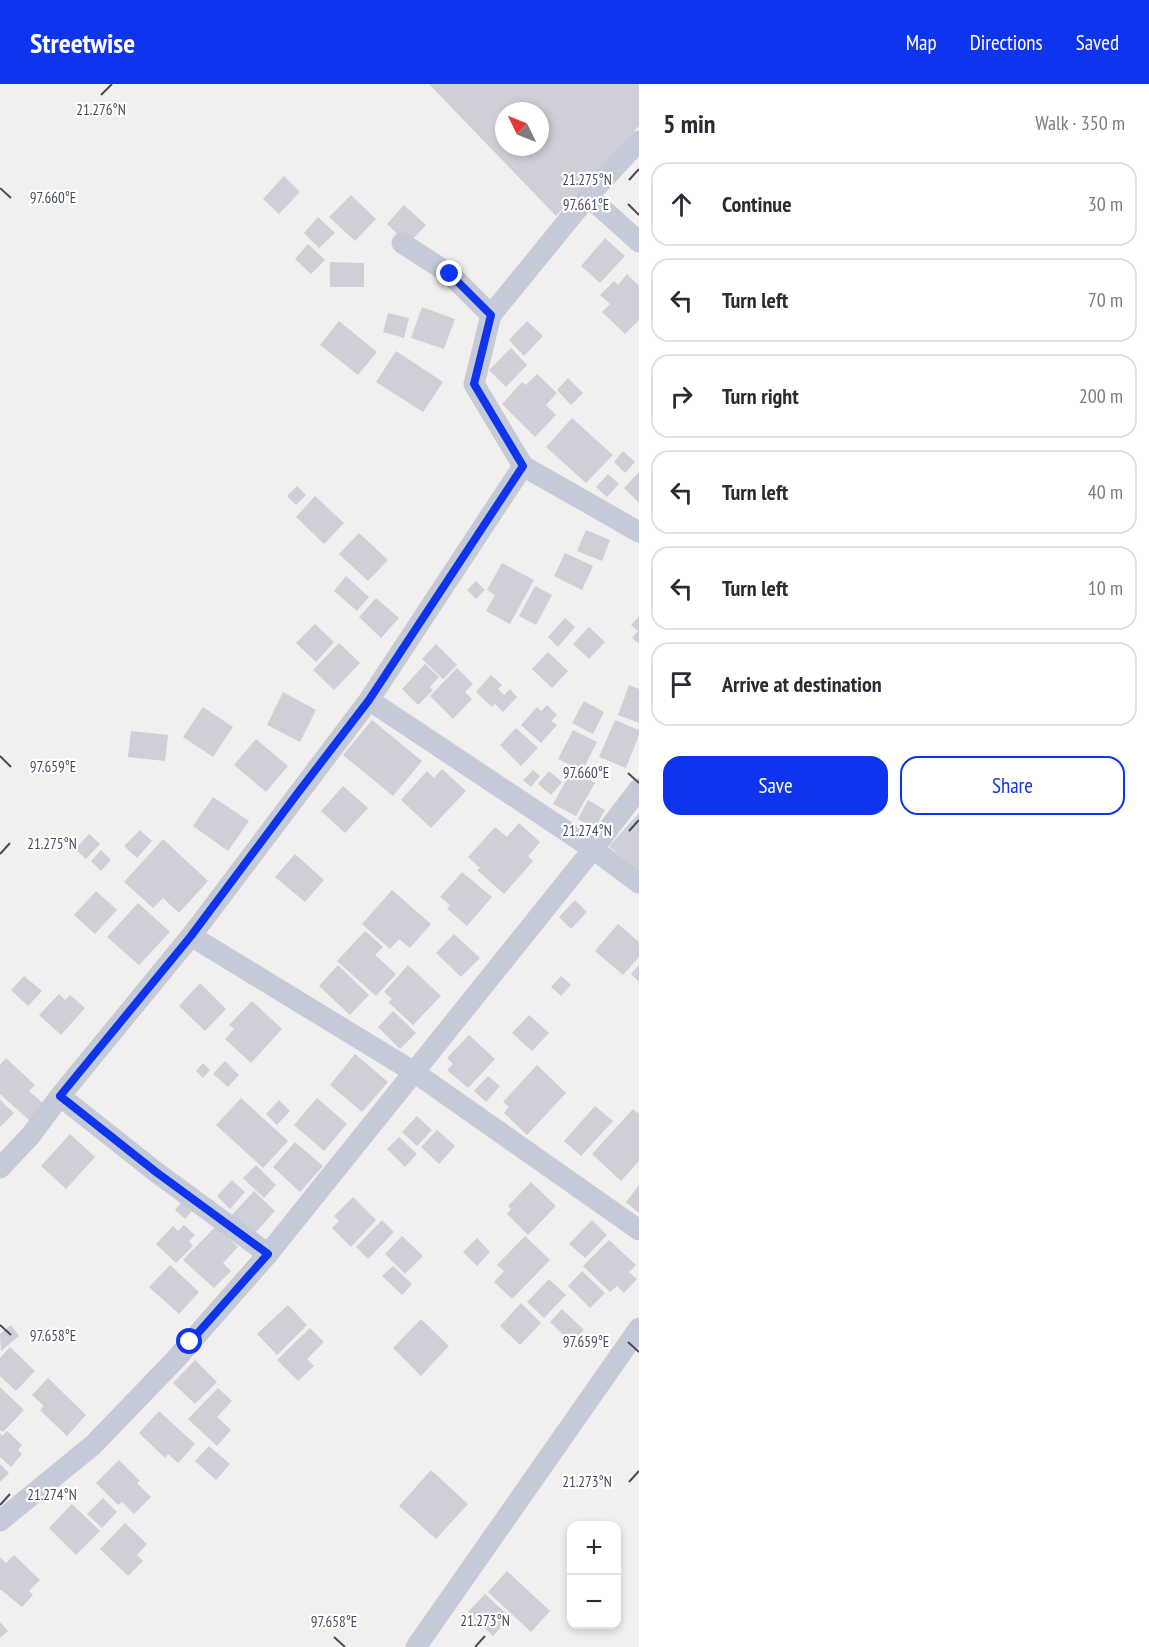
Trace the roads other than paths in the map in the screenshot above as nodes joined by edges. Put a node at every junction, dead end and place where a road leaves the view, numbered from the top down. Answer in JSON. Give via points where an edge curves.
{"nodes":[{"id":1,"x":639,"y":141,"type":"edge"},
{"id":2,"x":588,"y":196,"type":"junction"},
{"id":3,"x":639,"y":242,"type":"edge"},
{"id":4,"x":402,"y":243,"type":"dead end"},
{"id":5,"x":491,"y":315,"type":"junction"},
{"id":6,"x":523,"y":466,"type":"junction"},
{"id":7,"x":639,"y":532,"type":"edge"},
{"id":8,"x":369,"y":700,"type":"junction"},
{"id":9,"x":639,"y":789,"type":"edge"},
{"id":10,"x":593,"y":849,"type":"junction"},
{"id":11,"x":639,"y":883,"type":"edge"},
{"id":12,"x":191,"y":936,"type":"junction"},
{"id":13,"x":414,"y":1072,"type":"junction"},
{"id":14,"x":60,"y":1096,"type":"junction"},
{"id":15,"x":0,"y":1168,"type":"edge"},
{"id":16,"x":639,"y":1230,"type":"edge"},
{"id":17,"x":268,"y":1254,"type":"junction"},
{"id":18,"x":639,"y":1328,"type":"edge"},
{"id":19,"x":0,"y":1521,"type":"edge"},
{"id":20,"x":416,"y":1647,"type":"edge"}],
"edges":[{"from":1,"to":2,"type":"street"},
{"from":2,"to":3,"type":"street"},
{"from":2,"to":5,"type":"street"},
{"from":4,"to":5,"type":"street","via":[[450,274]]},
{"from":5,"to":6,"type":"street","via":[[474,384]]},
{"from":6,"to":7,"type":"street"},
{"from":6,"to":8,"type":"street"},
{"from":8,"to":10,"type":"street"},
{"from":8,"to":12,"type":"street"},
{"from":9,"to":10,"type":"street"},
{"from":10,"to":11,"type":"street"},
{"from":10,"to":13,"type":"street"},
{"from":12,"to":13,"type":"street"},
{"from":12,"to":14,"type":"street"},
{"from":13,"to":16,"type":"street"},
{"from":13,"to":17,"type":"street"},
{"from":14,"to":15,"type":"street"},
{"from":14,"to":17,"type":"street"},
{"from":17,"to":19,"type":"street","via":[[175,1360],[93,1445]]},
{"from":18,"to":20,"type":"street"}]}
